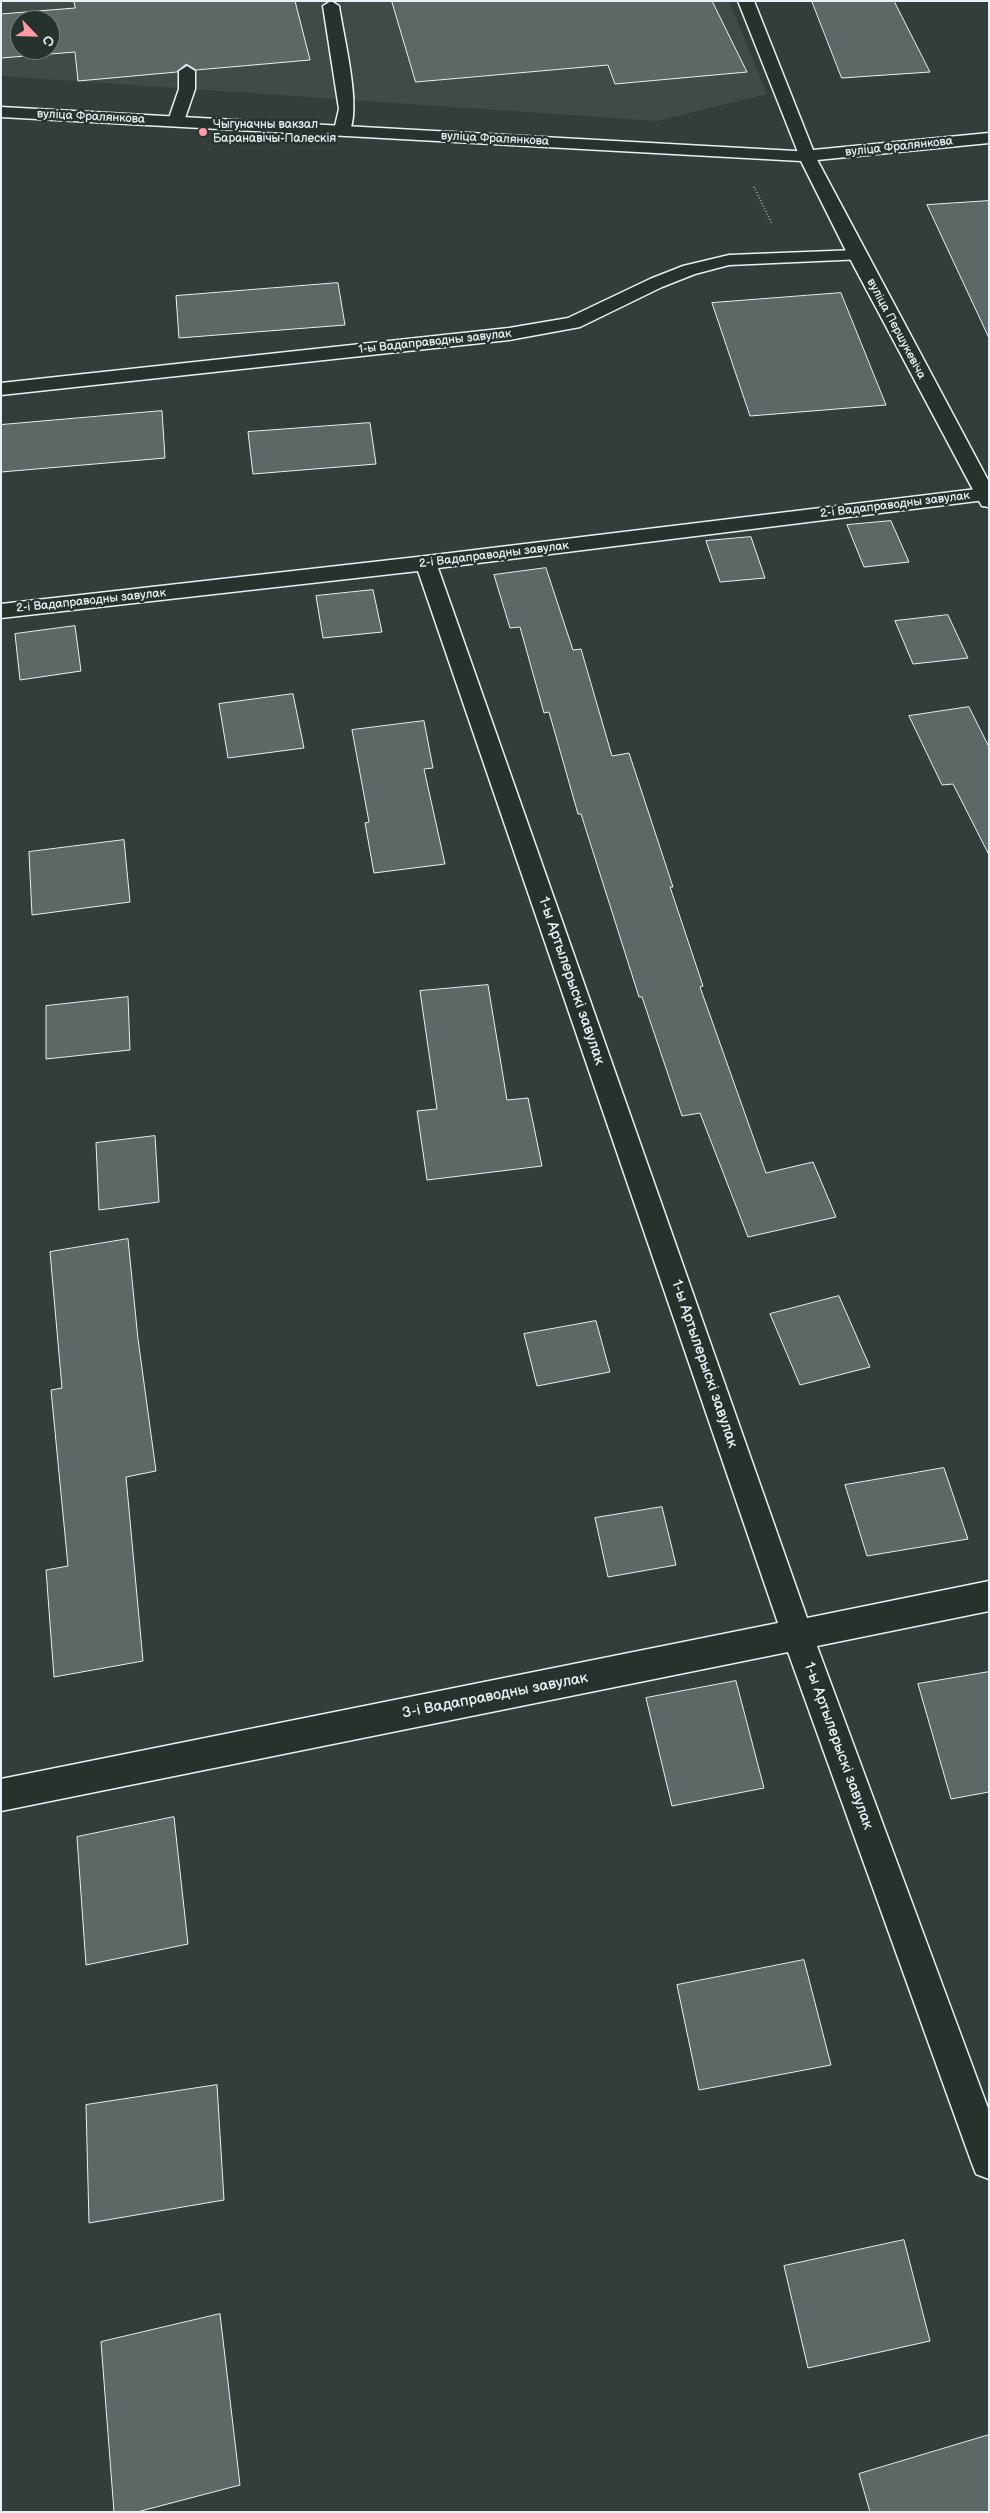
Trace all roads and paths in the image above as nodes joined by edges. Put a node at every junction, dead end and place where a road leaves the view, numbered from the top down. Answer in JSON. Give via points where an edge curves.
{"nodes":[{"id":1,"x":746,"y":1,"type":"edge"},
{"id":2,"x":331,"y":6,"type":"dead end"},
{"id":3,"x":187,"y":71,"type":"dead end"},
{"id":4,"x":1,"y":112,"type":"edge"},
{"id":5,"x":176,"y":121,"type":"junction"},
{"id":6,"x":342,"y":130,"type":"junction"},
{"id":7,"x":989,"y":138,"type":"edge"},
{"id":8,"x":807,"y":156,"type":"junction"},
{"id":9,"x":751,"y":181,"type":"dead end"},
{"id":10,"x":857,"y":255,"type":"junction"},
{"id":11,"x":788,"y":258,"type":"junction"},
{"id":12,"x":1,"y":389,"type":"edge"},
{"id":13,"x":987,"y":498,"type":"edge"},
{"id":14,"x":426,"y":563,"type":"junction"},
{"id":15,"x":1,"y":611,"type":"edge"},
{"id":16,"x":989,"y":1596,"type":"edge"},
{"id":17,"x":798,"y":1636,"type":"junction"},
{"id":18,"x":1,"y":1795,"type":"edge"},
{"id":19,"x":989,"y":2161,"type":"edge"}],
"edges":[{"from":1,"to":8,"type":"street","name":"вуліца Першукевіча"},
{"from":2,"to":6,"type":"street","via":[[347,109]]},
{"from":3,"to":5,"type":"street","via":[[187,89]]},
{"from":4,"to":5,"type":"street","name":"вуліца Фралянкова"},
{"from":5,"to":6,"type":"street","name":"вуліца Фралянкова"},
{"from":6,"to":8,"type":"street","name":"вуліца Фралянкова"},
{"from":7,"to":8,"type":"street","name":"вуліца Фралянкова"},
{"from":8,"to":10,"type":"street","name":"вуліца Першукевіча"},
{"from":9,"to":11,"type":"path"},
{"from":10,"to":11,"type":"street","name":"1-ы Вадаправодны завулак"},
{"from":10,"to":13,"type":"street","name":"вуліца Першукевіча"},
{"from":11,"to":12,"type":"street","name":"1-ы Вадаправодны завулак","via":[[729,260],[689,270],[573,323],[509,334]]},
{"from":13,"to":14,"type":"street","name":"2-і Вадаправодны завулак"},
{"from":14,"to":15,"type":"street","name":"2-і Вадаправодны завулак"},
{"from":14,"to":17,"type":"street","name":"1-ы Артылерыскі завулак"},
{"from":16,"to":17,"type":"street","name":"3-і Вадаправодны завулак"},
{"from":17,"to":18,"type":"street","name":"3-і Вадаправодны завулак"},
{"from":17,"to":19,"type":"street","name":"1-ы Артылерыскі завулак"}]}
